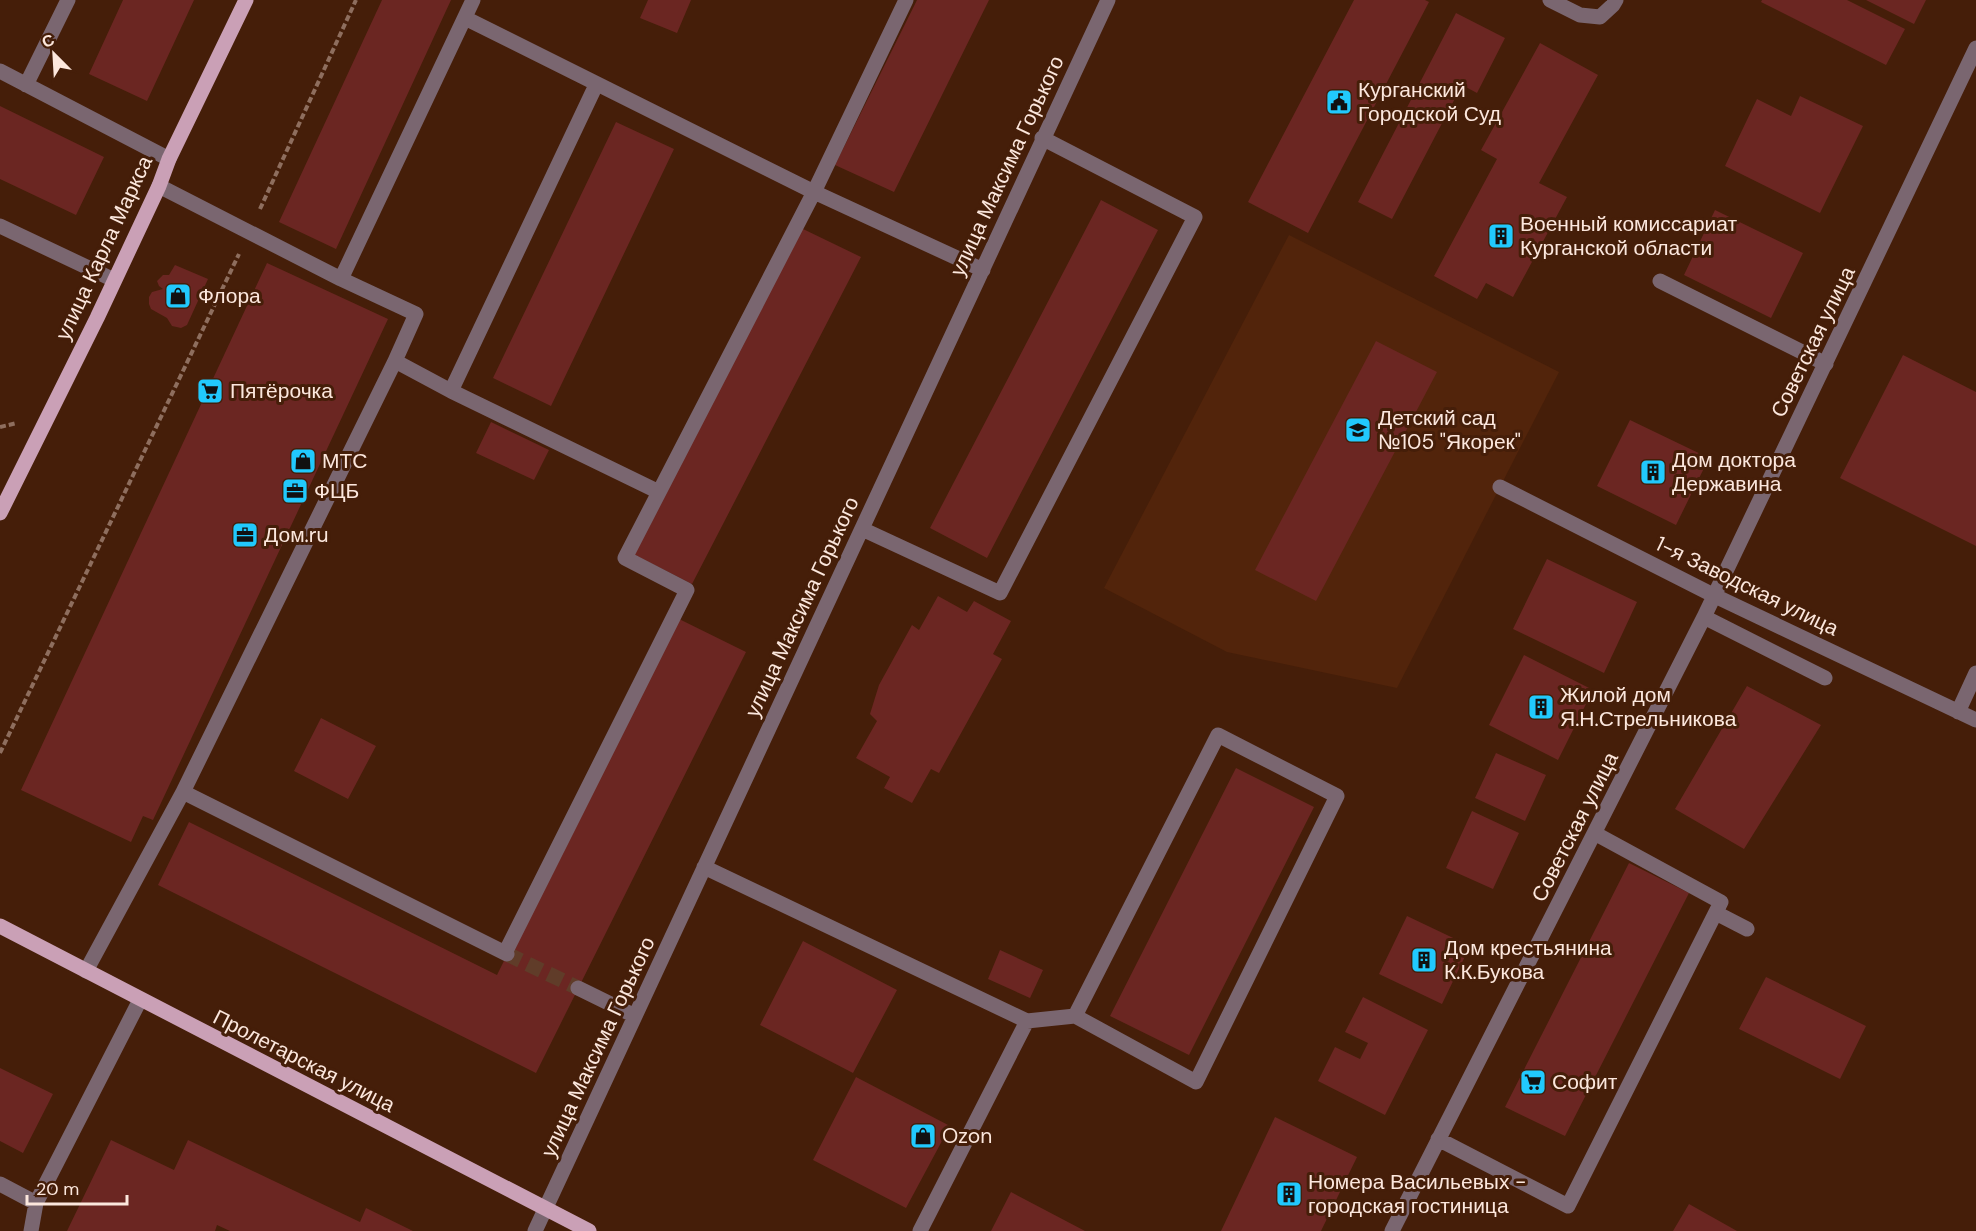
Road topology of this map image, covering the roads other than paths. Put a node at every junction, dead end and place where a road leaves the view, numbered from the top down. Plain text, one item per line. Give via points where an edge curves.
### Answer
1 (68, 0) edge
2 (246, 0) edge
3 (473, 0) edge
4 (906, 0) edge
5 (1108, 0) edge
6 (1550, 0) edge
7 (1616, 0) edge
8 (465, 18) junction
9 (1976, 48) edge
10 (0, 71) edge
11 (26, 85) junction
12 (596, 85) junction
13 (1042, 138) junction
14 (169, 159) junction
15 (159, 186) junction
16 (814, 192) junction
17 (0, 226) edge
18 (983, 270) junction
19 (341, 279) junction
20 (114, 280) junction
21 (1660, 281) dead end
22 (395, 361) junction
23 (1826, 364) junction
24 (451, 391) junction
25 (1500, 487) dead end
26 (659, 492) junction
27 (0, 513) edge
28 (862, 529) junction
29 (1715, 596) junction
30 (1704, 617) junction
31 (1976, 673) edge
32 (1826, 678) dead end
33 (1958, 712) junction
34 (1976, 720) edge
35 (183, 792) junction
36 (1596, 834) junction
37 (704, 867) junction
38 (1716, 913) junction
39 (0, 926) edge
40 (1747, 929) dead end
41 (86, 971) junction
42 (578, 988) tunnel mouth
43 (140, 1000) junction
44 (635, 1016) junction
45 (1075, 1016) junction
46 (1027, 1021) junction
47 (1438, 1139) junction
48 (0, 1184) edge
49 (36, 1203) junction
50 (546, 1210) junction
51 (31, 1231) edge
52 (535, 1231) edge
53 (589, 1231) edge
54 (920, 1231) edge
55 (1392, 1231) edge

1 - 11 street
2 - 14 main road, улица Карла Маркса
3 - 8 street
4 - 16 street
5 - 13 street, улица Максима Горького
6 - 7 street via 1581,15 1600,16
8 - 12 street
8 - 19 street
9 - 23 street, Советская улица
10 - 11 street
11 - 14 street
12 - 16 street
12 - 24 street
13 - 18 street, улица Максима Горького
13 - 28 street via 1195,217 999,593
14 - 15 main road, улица Карла Маркса
15 - 19 street
15 - 20 main road, улица Карла Маркса
16 - 18 street
16 - 26 street
17 - 20 street
18 - 28 street, улица Максима Горького
19 - 22 street via 416,314
20 - 27 main road, улица Карла Маркса
21 - 23 street
22 - 24 street
22 - 35 street
23 - 29 street, Советская улица
24 - 26 street
25 - 29 street, 1-я Заводская улица
26 - 35 street via 625,558 687,590 506,954
28 - 37 street, улица Максима Горького
29 - 30 street, Советская улица
29 - 33 street, 1-я Заводская улица
30 - 32 street
30 - 36 street, Советская улица
31 - 33 street
33 - 34 street, 1-я Заводская улица
35 - 41 street
36 - 38 street via 1721,902
36 - 47 street, Советская улица
37 - 44 street, улица Максима Горького
37 - 46 street
38 - 40 street
38 - 47 street via 1568,1206
39 - 41 main road, Пролетарская улица
41 - 43 main road, Пролетарская улица
42 - 44 street
43 - 49 street
43 - 50 main road, Пролетарская улица
44 - 50 street, улица Максима Горького
45 - 45 street via 1218,735 1337,796 1196,1082
45 - 46 street
46 - 54 street
47 - 55 street, Советская улица
48 - 49 street
49 - 51 street
50 - 52 street, улица Максима Горького
50 - 53 main road, Пролетарская улица

